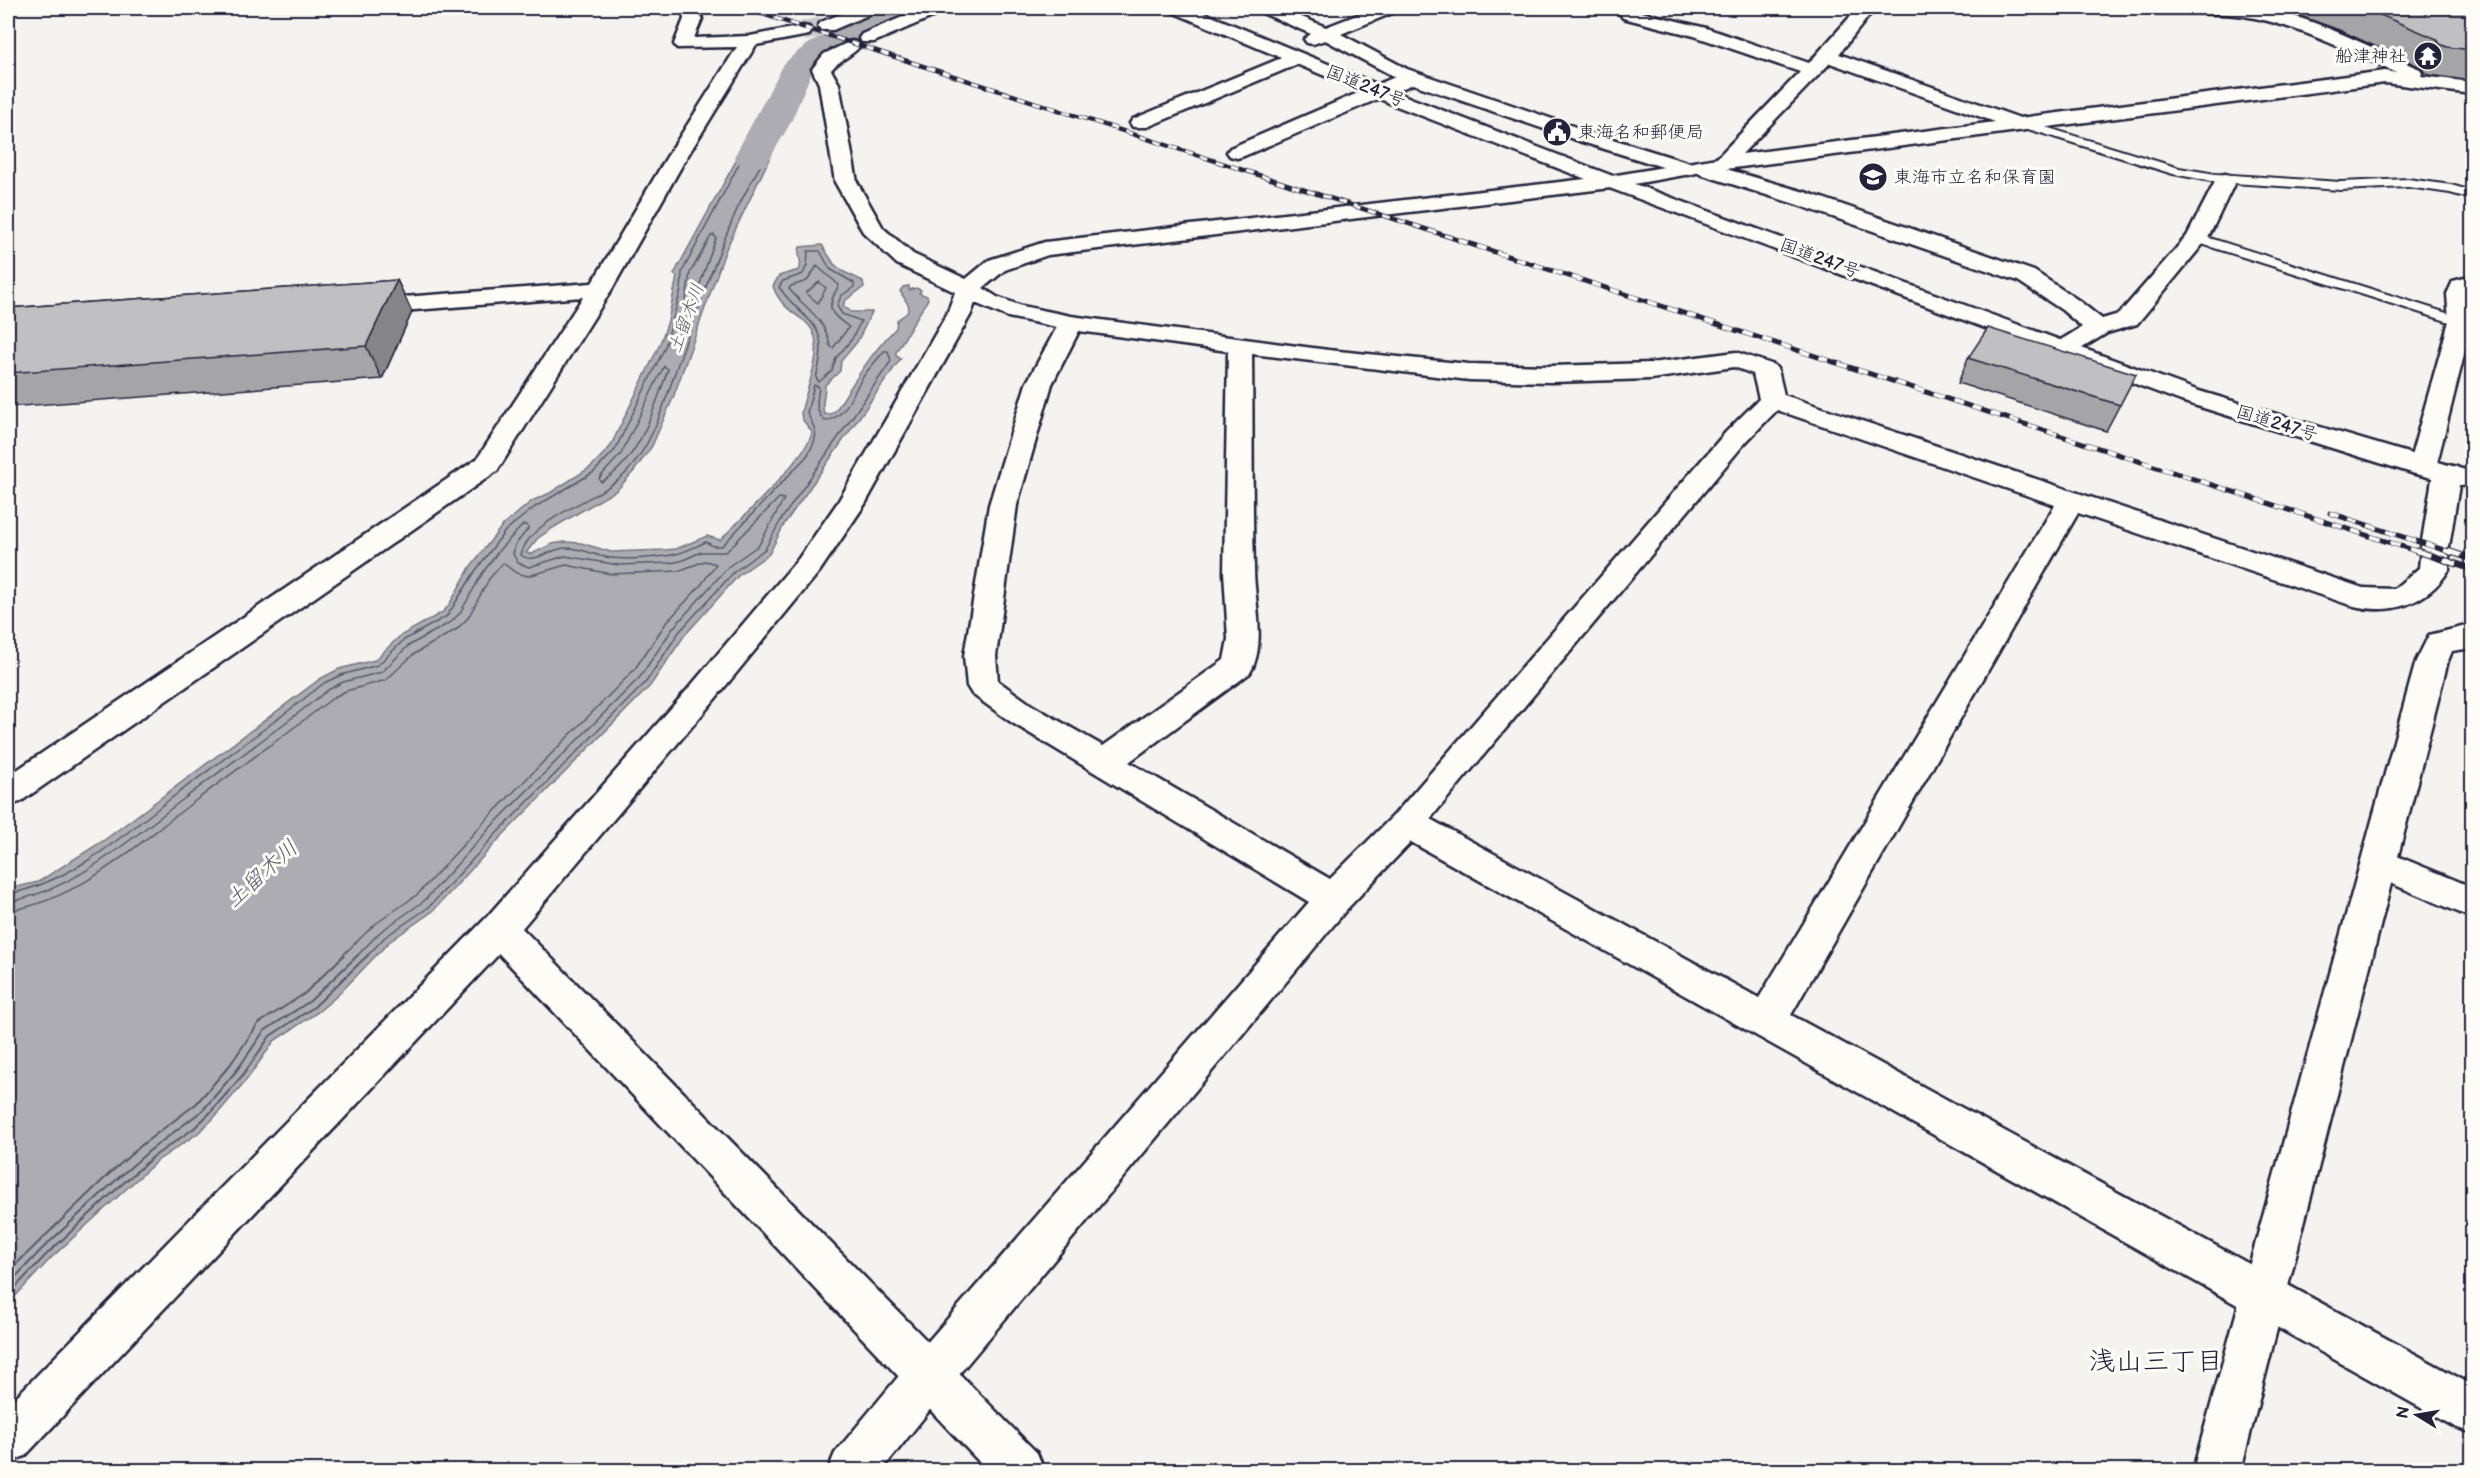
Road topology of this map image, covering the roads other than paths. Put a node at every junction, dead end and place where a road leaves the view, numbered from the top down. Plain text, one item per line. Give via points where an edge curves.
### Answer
1 (690, 8) edge
2 (938, 8) edge
3 (1178, 8) edge
4 (1266, 8) edge
5 (1389, 8) edge
6 (1610, 8) edge
7 (1867, 8) edge
8 (2156, 8) edge
9 (874, 9) edge
10 (1629, 14) joint
11 (827, 26) tunnel mouth
12 (803, 31) tunnel mouth
13 (1327, 33) junction
14 (750, 41) junction
15 (1289, 55) junction
16 (1827, 56) junction
17 (1812, 70) junction
18 (1412, 77) junction
19 (2433, 81) junction
20 (2472, 88) edge
21 (1379, 92) junction
22 (2472, 99) edge
23 (1140, 123) dead end
24 (2019, 123) junction
25 (1237, 152) dead end
26 (1723, 163) junction
27 (1694, 168) junction
28 (2225, 180) junction
29 (1611, 182) junction
30 (2472, 195) edge
31 (2197, 238) junction
32 (2472, 283) edge
33 (600, 289) junction
34 (968, 290) junction
35 (339, 308) edge
36 (1071, 323) junction
37 (2466, 323) edge
38 (2098, 328) junction
39 (1240, 344) junction
40 (2065, 348) junction
41 (1772, 400) junction
42 (2447, 474) edge
43 (2071, 501) junction
44 (2472, 638) edge
45 (1105, 762) junction
46 (8, 793) edge
47 (1407, 823) junction
48 (2379, 863) junction
49 (1334, 899) junction
50 (2472, 903) edge
51 (499, 929) junction
52 (1766, 1022) junction
53 (2264, 1296) junction
54 (928, 1376) junction
55 (2472, 1410) edge
56 (8, 1439) edge
57 (852, 1470) edge
58 (1020, 1470) edge
59 (2217, 1470) edge

1 - 14 main road via 693,19 683,44
2 - 34 main road via 860,42 831,58 821,69 829,84 846,182 874,232 905,259
3 - 15 main road, 国道247号
4 - 13 main road
5 - 13 main road
6 - 10 lane
7 - 16 main road
8 - 19 main road via 2241,10 2266,16
9 - 11 main road
10 - 17 main road via 1700,32
12 - 14 main road
13 - 15 main road
13 - 18 main road
14 - 33 main road
15 - 21 main road, 国道247号
15 - 23 main road
16 - 17 main road
16 - 24 main road
17 - 26 main road
18 - 21 main road
18 - 27 main road via 1586,137
19 - 20 main road
19 - 22 main road
19 - 24 main road via 2385,77
21 - 25 main road
21 - 29 main road, 国道247号
24 - 26 main road
24 - 28 lane via 2177,171
26 - 27 main road
27 - 29 main road
27 - 38 main road via 1800,198 2026,276
28 - 30 lane via 2341,186 2408,183
28 - 31 main road
29 - 34 main road via 1045,249 997,265
29 - 40 main road, 国道247号
31 - 37 lane
31 - 38 main road via 2128,319
32 - 37 main road via 2462,286 2459,294
33 - 35 main road
33 - 46 main road via 487,465
34 - 36 main road via 1016,312
34 - 51 main road via 851,504 809,565
36 - 39 main road
36 - 45 main road via 1040,384 1003,505 980,656 983,686 1022,714
37 - 42 main road
38 - 40 main road
39 - 41 main road via 1469,372 1652,371 1736,359 1765,370
39 - 45 main road via 1239,572 1244,639 1239,665
40 - 42 main road, 国道247号 via 2190,396
41 - 43 main road
41 - 47 main road via 1727,447
42 - 43 main road via 2434,570 2416,589 2398,600 2361,598
43 - 52 main road
44 - 48 main road via 2440,643 2432,661
45 - 49 main road
47 - 49 main road
47 - 52 main road
48 - 50 main road
48 - 53 main road
49 - 54 main road
51 - 54 main road
51 - 56 main road
52 - 53 main road
53 - 55 main road
53 - 59 main road
54 - 57 main road
54 - 58 main road

